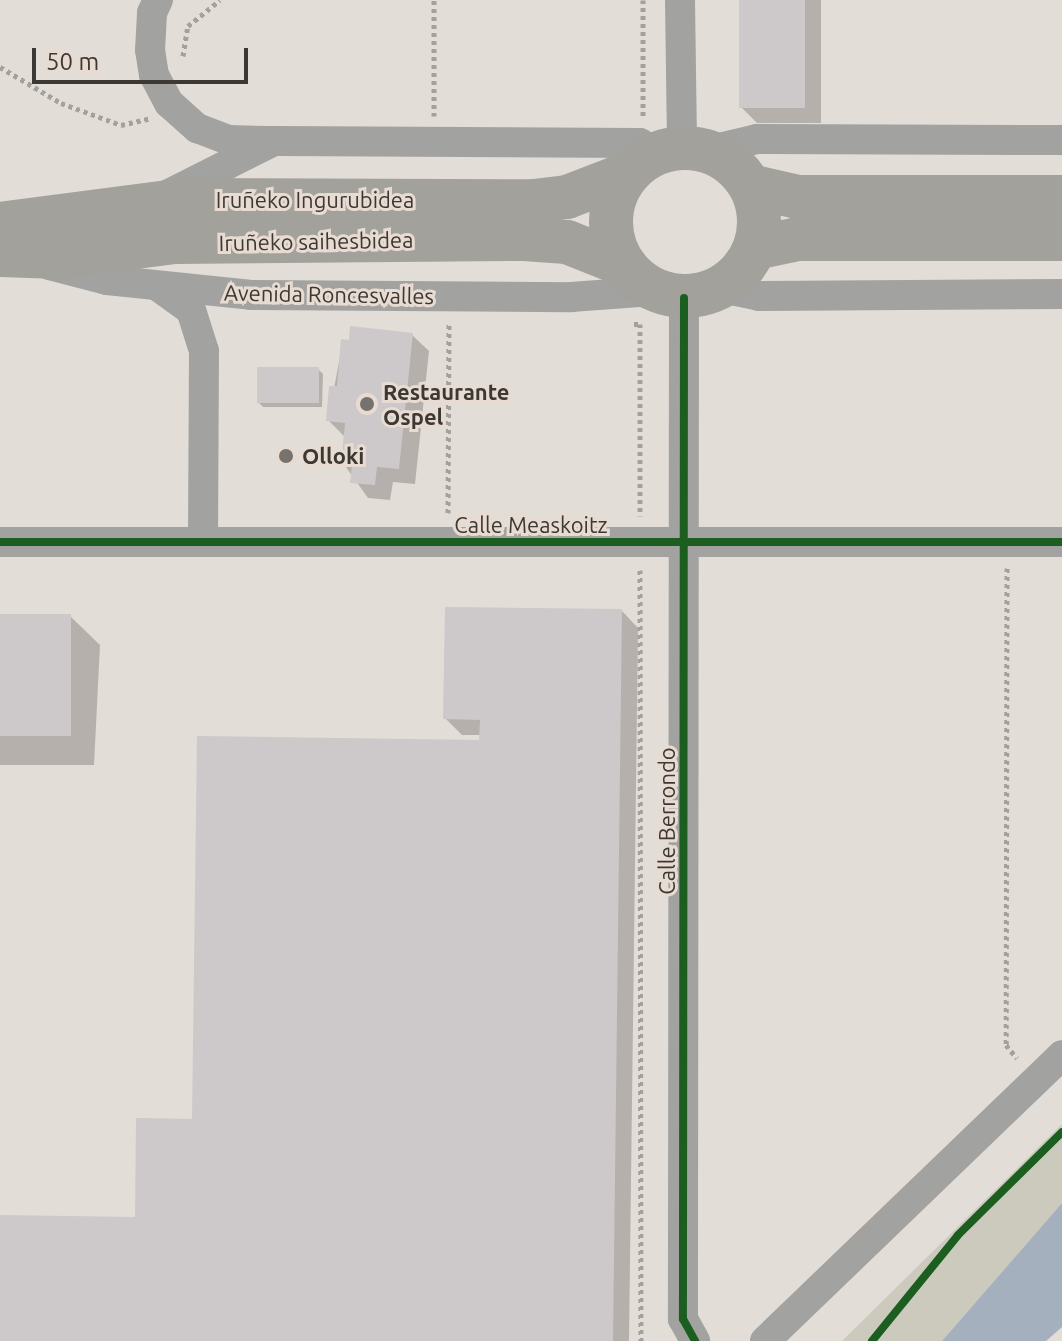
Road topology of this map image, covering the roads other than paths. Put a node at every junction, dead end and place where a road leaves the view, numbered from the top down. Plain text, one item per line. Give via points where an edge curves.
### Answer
1 (158, 0) edge
2 (680, 0) edge
3 (1062, 140) edge
4 (274, 141) junction
5 (662, 150) junction
6 (754, 187) junction
7 (1062, 197) edge
8 (150, 204) junction
9 (1062, 239) edge
10 (3, 245) edge
11 (755, 248) junction
12 (156, 286) junction
13 (661, 293) junction
14 (1062, 294) edge
15 (0, 542) edge
16 (203, 542) junction
17 (1062, 542) edge
18 (686, 543) junction
19 (1062, 1055) edge
20 (695, 1341) edge
21 (765, 1341) edge

1 - 4 street via 150,50 154,75 169,103 197,128 228,140
2 - 5 street
3 - 5 street via 757,139
4 - 5 street via 640,143
4 - 8 street
5 - 6 highway via 745,174
5 - 8 highway, Iruñeko Ingurubidea via 567,197 534,201
5 - 13 highway via 613,202 611,234
6 - 7 highway via 798,197
6 - 11 highway via 759,225
8 - 10 highway, Iruñeko Ingurubidea
9 - 11 highway via 798,239
10 - 12 street, Avenida Roncesvalles
10 - 13 highway, Iruñeko saihesbidea via 59,257 175,242 567,242
11 - 13 highway via 742,271
12 - 13 street, Avenida Roncesvalles via 450,310
12 - 16 street via 191,310 204,351
13 - 14 street, Avenida Roncesvalles
13 - 18 street, Calle Berrondo
15 - 16 street, Calle Measkoitz
16 - 18 street, Calle Measkoitz
17 - 18 street, Calle Measkoitz
18 - 20 street, Calle Berrondo via 683,1319
19 - 21 street

